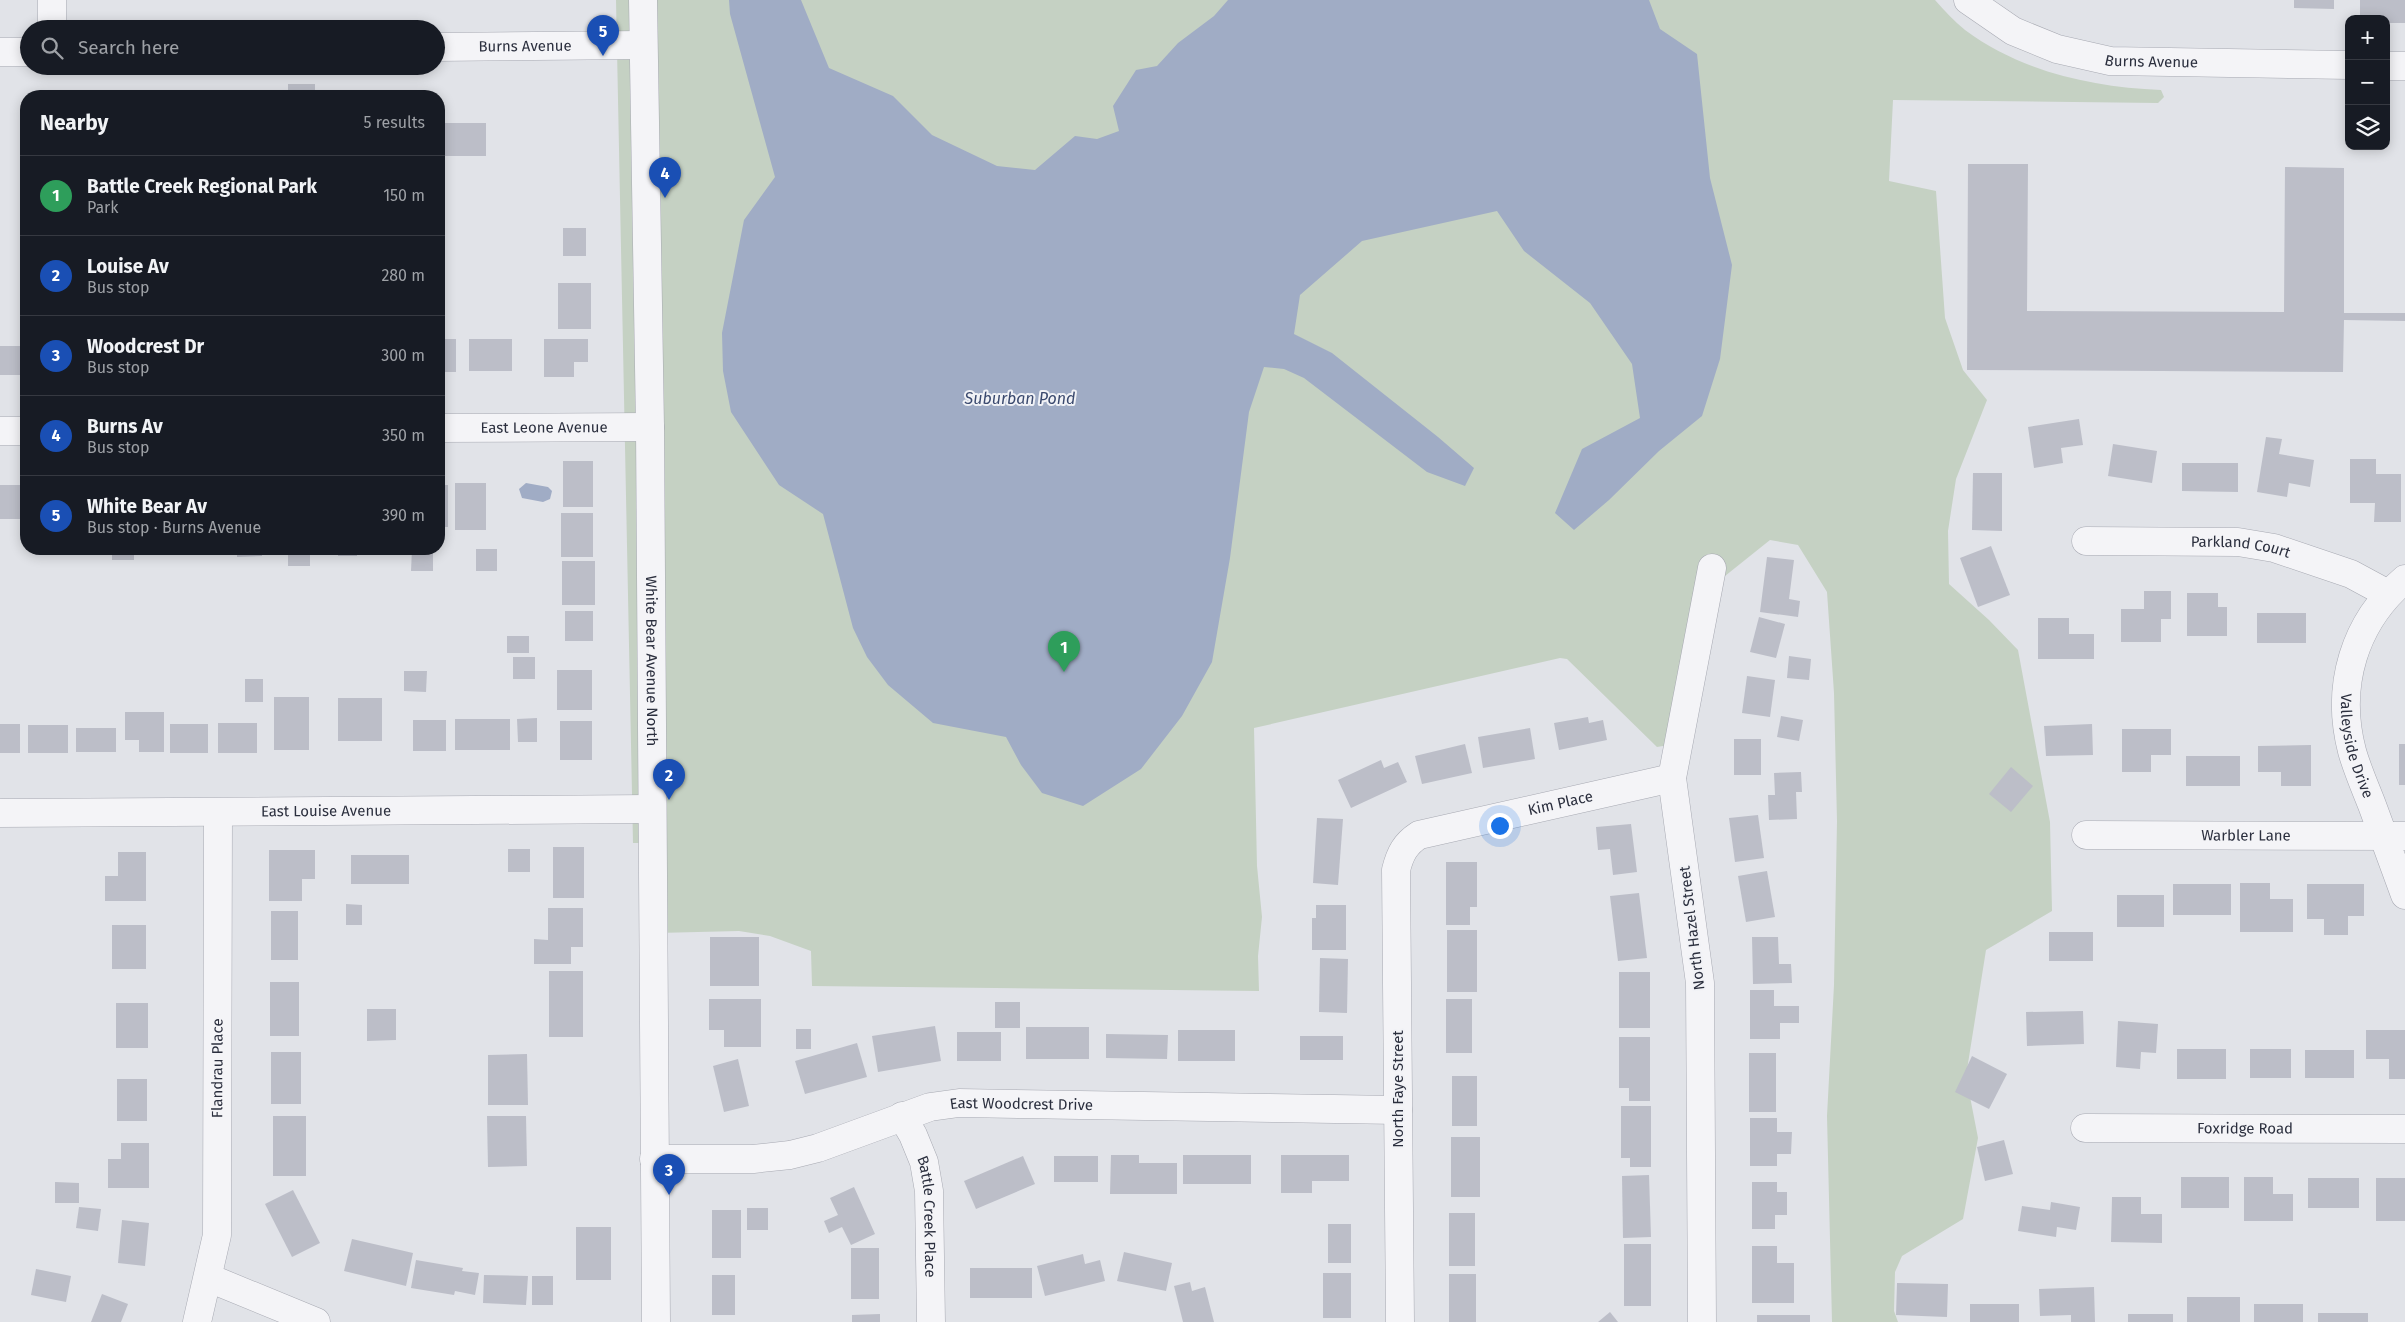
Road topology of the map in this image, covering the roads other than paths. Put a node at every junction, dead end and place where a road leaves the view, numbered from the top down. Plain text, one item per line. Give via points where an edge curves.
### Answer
1 (52, 0) edge
2 (642, 0) edge
3 (1968, 0) edge
4 (52, 20) edge
5 (642, 45) junction
6 (445, 47) edge
7 (0, 52) edge
8 (20, 52) edge
9 (2345, 65) edge
10 (2390, 66) edge
11 (2405, 66) edge
12 (650, 427) junction
13 (445, 428) edge
14 (0, 431) edge
15 (20, 431) edge
16 (2086, 541) dead end
17 (1712, 568) dead end
18 (2396, 586) edge
19 (1672, 778) junction
20 (652, 809) junction
21 (0, 813) edge
22 (218, 813) junction
23 (2086, 835) dead end
24 (2394, 836) edge
25 (1400, 856) joint
26 (2405, 895) edge
27 (1398, 1110) junction
28 (902, 1116) junction
29 (2086, 1128) dead end
30 (2405, 1129) edge
31 (654, 1159) junction
32 (208, 1278) junction
33 (197, 1322) edge
34 (316, 1322) edge
35 (656, 1322) edge
36 (931, 1322) edge
37 (1400, 1322) edge
38 (1702, 1322) edge

1 - 4 street
2 - 5 street, White Bear Avenue North
3 - 9 street, Burns Avenue via 2013,31 2033,40 2110,61
5 - 6 street, Burns Avenue
5 - 12 street, White Bear Avenue North
7 - 8 street
10 - 11 street
12 - 13 street, East Leone Avenue
12 - 20 street, White Bear Avenue North
14 - 15 street
16 - 18 street, Parkland Court via 2238,542 2274,548
17 - 19 street, North Hazel Street
18 - 24 street, Valleyside Drive via 2371,615 2360,637 2350,665 2346,694 2346,723 2352,752
19 - 25 street, Kim Place via 1419,835 1407,843
19 - 38 street, North Hazel Street via 1700,983
20 - 22 street, East Louise Avenue
20 - 31 street, White Bear Avenue North
21 - 22 street, East Louise Avenue
22 - 32 street, Flandrau Place via 217,1235
23 - 24 street, Warbler Lane
24 - 26 street, Valleyside Drive
25 - 27 street, North Faye Street via 1396,870
27 - 28 street, East Woodcrest Drive via 959,1103 930,1107
27 - 37 street, North Faye Street
28 - 31 street, East Woodcrest Drive via 818,1148 790,1155 753,1159
28 - 36 street, Battle Creek Place via 924,1162 929,1191
29 - 30 street, Foxridge Road
31 - 35 street, White Bear Avenue North
32 - 33 street, Flandrau Place
32 - 34 street

